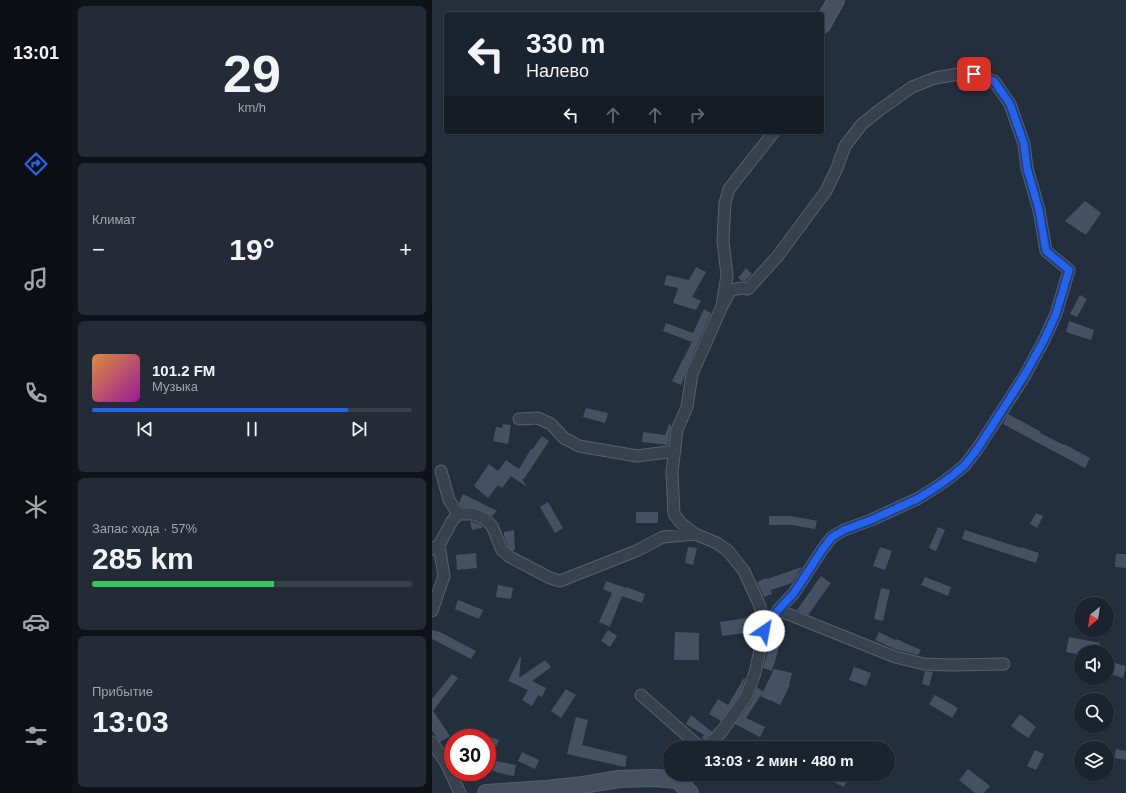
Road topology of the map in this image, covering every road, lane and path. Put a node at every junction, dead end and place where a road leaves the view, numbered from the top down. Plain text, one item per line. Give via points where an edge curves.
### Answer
1 (836, 0) edge
2 (824, 21) edge
3 (772, 134) edge
4 (722, 306) junction
5 (519, 420) dead end
6 (674, 451) junction
7 (442, 472) dead end
8 (458, 514) junction
9 (695, 534) junction
10 (436, 547) edge
11 (778, 610) junction
12 (432, 611) edge
13 (764, 631) junction
14 (1004, 664) dead end
15 (641, 695) dead end
16 (693, 741) edge
17 (712, 741) edge
18 (432, 742) edge
19 (663, 778) edge
20 (682, 781) edge
21 (460, 793) edge
22 (486, 793) edge
23 (690, 793) edge

1 - 2 street
3 - 4 street via 729,189 725,203 723,241 727,275
4 - 6 street via 692,374 687,407 677,430
4 - 11 street via 731,290 748,289 777,257 826,191 845,146 862,124 912,87 935,78 974,74 994,81 1010,104 1024,144 1046,251 1069,270 1056,314 1024,376 965,465 917,499 832,537 794,593
5 - 6 street via 538,418 579,446 637,456
6 - 9 street via 674,514
7 - 8 street via 449,500
8 - 9 street via 474,514 484,519 492,526 502,550 523,564 560,581 663,538
8 - 10 street
9 - 13 street via 728,551 744,571 760,606
10 - 12 street via 444,576
11 - 13 street
11 - 14 street via 895,657 924,664
13 - 17 street via 756,673 746,698
15 - 16 street
18 - 21 street via 446,763
19 - 22 street via 619,778 583,785
20 - 23 street

